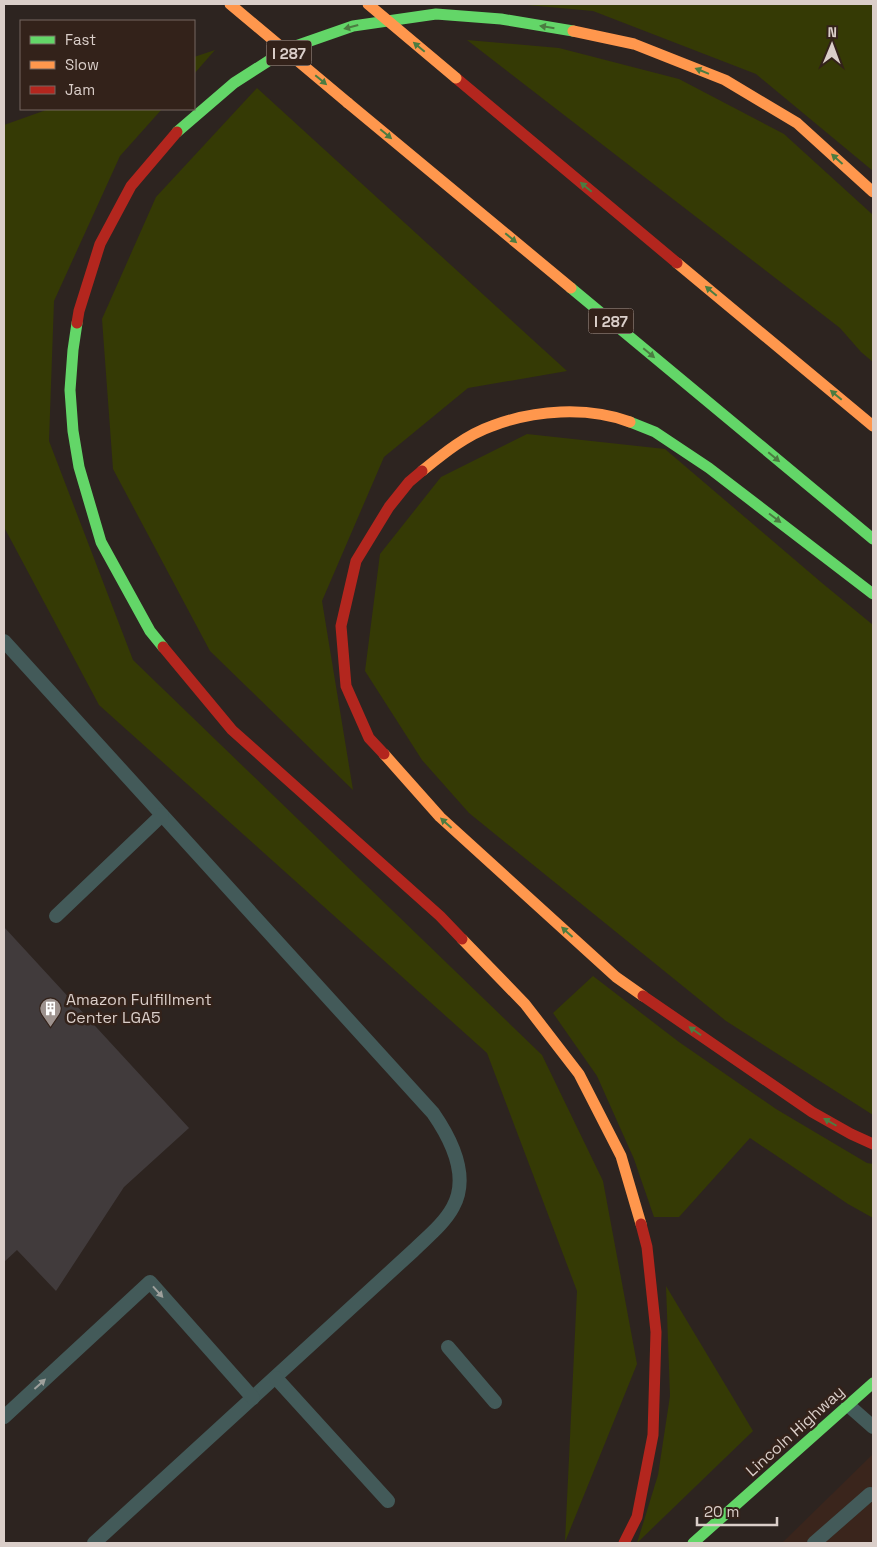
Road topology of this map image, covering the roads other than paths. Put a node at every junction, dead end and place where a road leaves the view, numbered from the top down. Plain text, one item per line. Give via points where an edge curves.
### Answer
1 (230, 4) edge
2 (368, 4) edge
3 (873, 192) edge
4 (873, 426) edge
5 (873, 539) edge
6 (873, 594) edge
7 (4, 641) edge
8 (162, 815) junction
9 (56, 916) dead end
10 (873, 1144) edge
11 (448, 1347) dead end
12 (276, 1378) junction
13 (873, 1383) edge
14 (253, 1398) junction
15 (495, 1402) dead end
16 (848, 1405) junction
17 (4, 1417) edge
18 (873, 1427) edge
19 (873, 1495) edge
20 (388, 1500) dead end
21 (94, 1543) edge
22 (624, 1543) edge
23 (694, 1543) edge
24 (814, 1543) edge

1 -> 5 main road, I 287, bridge
4 -> 2 main road, bridge
3 -> 22 main road via 797,123 724,80 634,44 500,19 436,14 353,26 287,49 234,83 180,128 131,186 100,244 79,311 70,390 79,467 102,542 150,631 232,730 440,916 525,1004 579,1074 621,1156 647,1247 656,1332 652,1435 637,1517
10 -> 6 main road via 812,1112 616,977 440,817 369,738 346,686 341,626 356,561 389,507 409,482 460,442 491,426 540,413 616,417 655,432 709,468
7 - 8 lane
8 - 9 lane
8 - 12 lane via 434,1113 458,1164 459,1189 445,1218 414,1251
11 - 15 lane
12 - 14 lane
12 - 20 lane
13 - 16 main road, Lincoln Highway
17 -> 14 lane via 150,1282
14 - 21 lane
16 - 18 lane
16 - 23 main road, Lincoln Highway
19 - 24 lane via 870,1494

